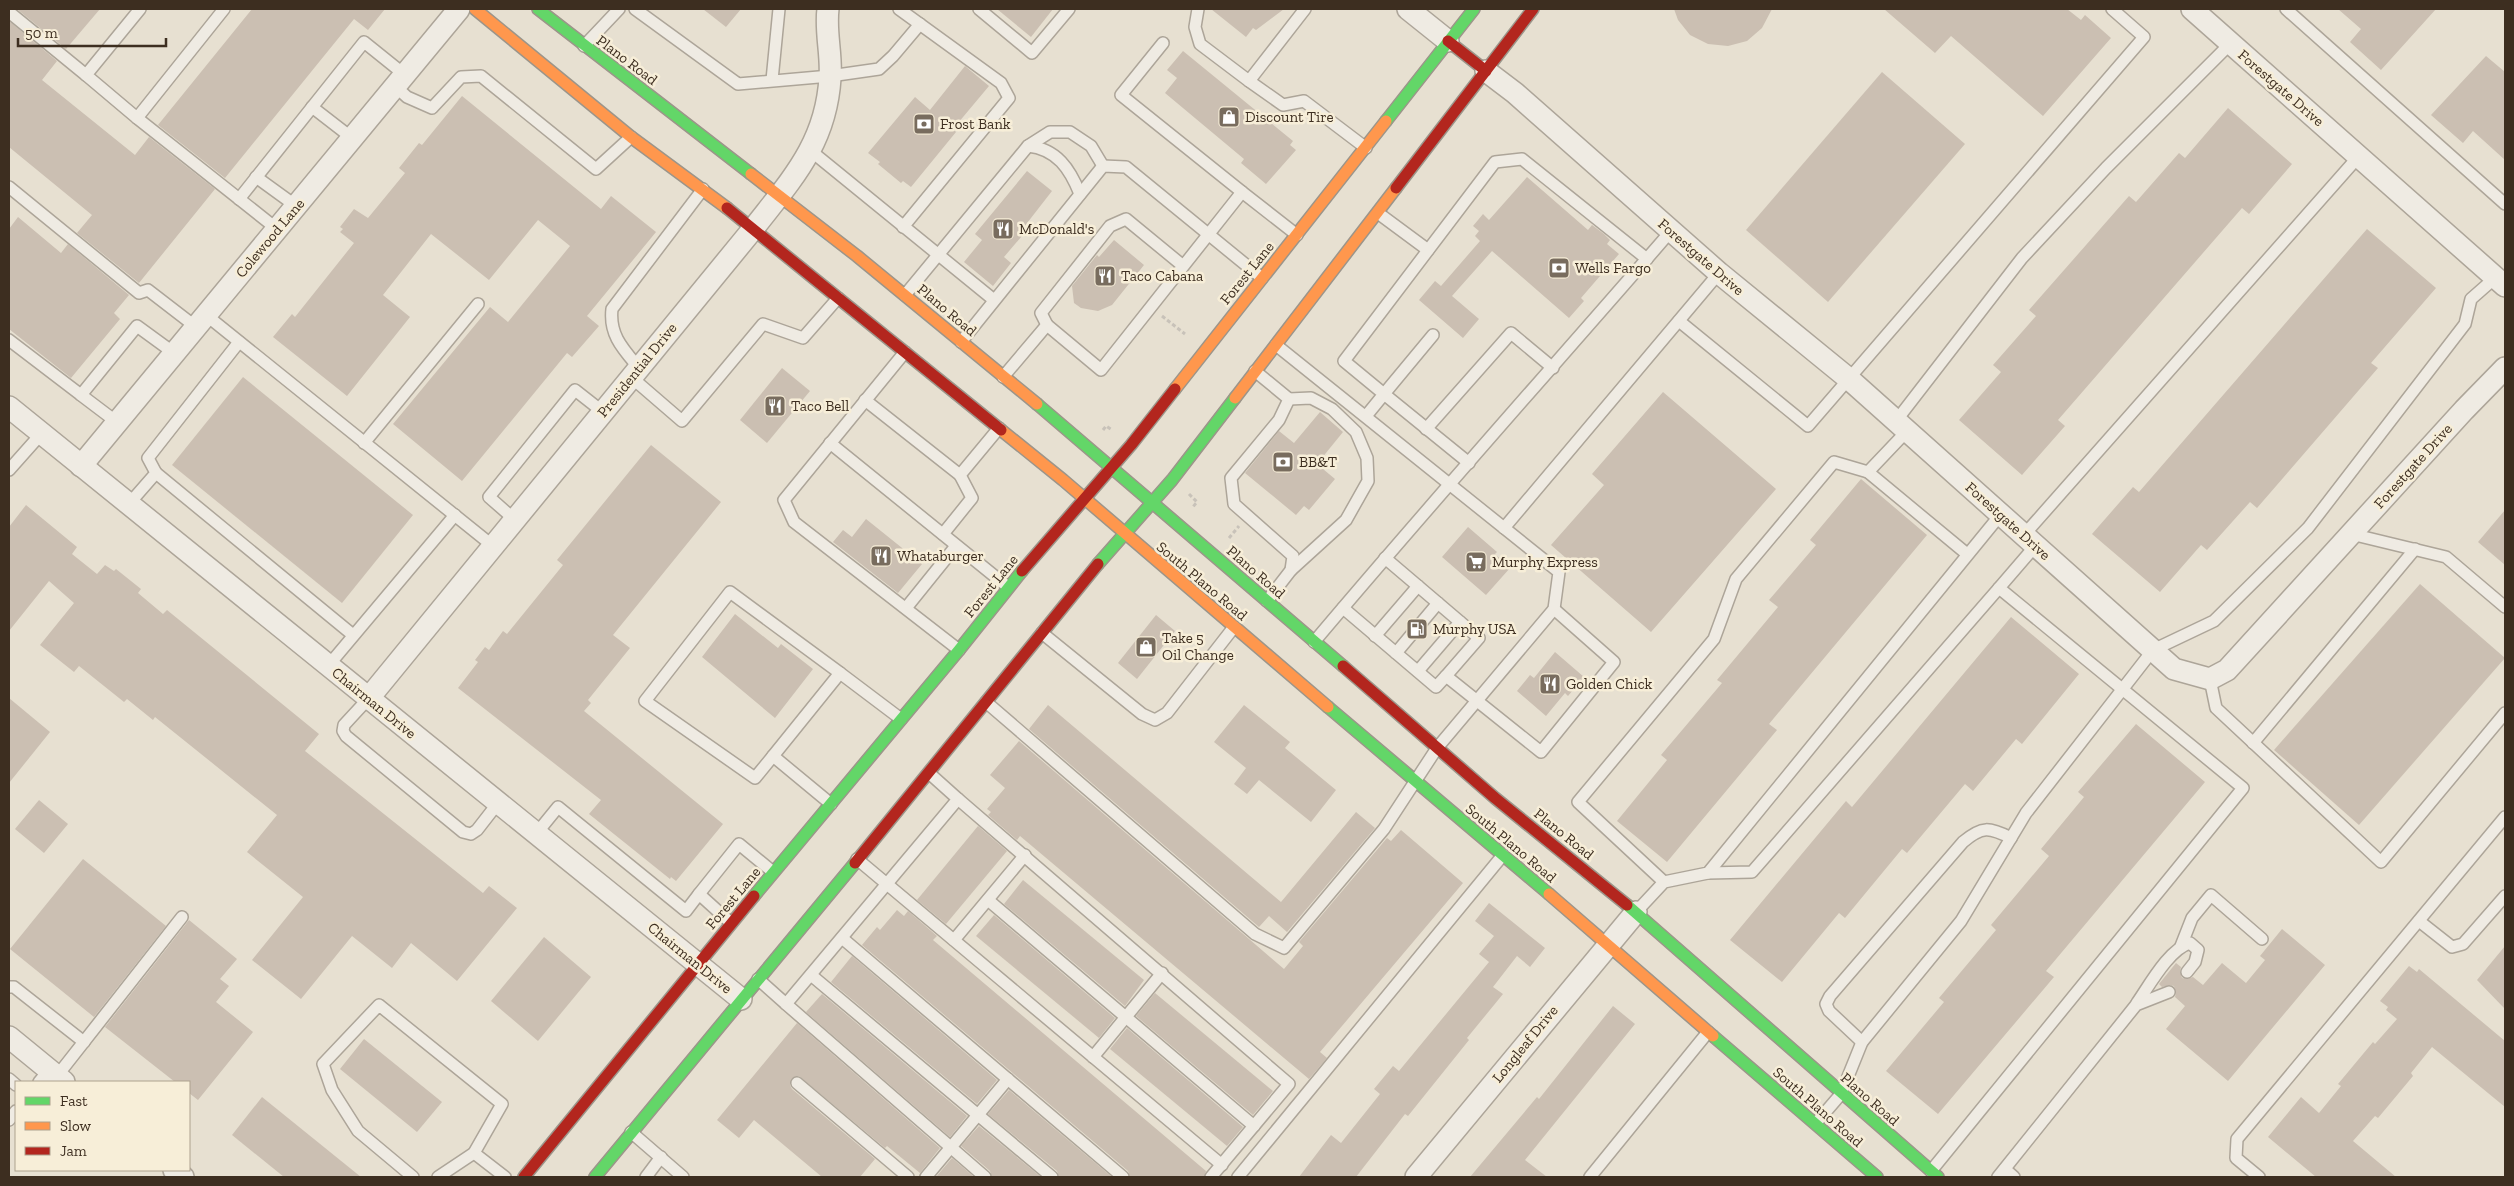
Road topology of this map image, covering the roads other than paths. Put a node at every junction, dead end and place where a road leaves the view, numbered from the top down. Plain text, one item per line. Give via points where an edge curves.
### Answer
1 (140, 9) edge
2 (224, 9) edge
3 (459, 9) edge
4 (474, 9) edge
5 (538, 9) edge
6 (619, 9) edge
7 (635, 9) edge
8 (780, 9) edge
9 (828, 9) edge
10 (899, 9) edge
11 (979, 9) edge
12 (1069, 9) edge
13 (1198, 9) edge
14 (1305, 9) edge
15 (1408, 9) edge
16 (1474, 9) edge
17 (1533, 9) edge
18 (2112, 9) edge
19 (2192, 9) edge
20 (2286, 9) edge
21 (9, 12) edge
22 (920, 24) junction
23 (1448, 41) junction
24 (1163, 43) dead end
25 (2231, 44) junction
26 (584, 46) junction
27 (1486, 71) junction
28 (86, 75) junction
29 (830, 76) junction
30 (400, 80) junction
31 (772, 80) junction
32 (1249, 81) junction
33 (312, 107) junction
34 (137, 118) junction
35 (631, 137) junction
36 (352, 138) junction
37 (1028, 146) junction
38 (1366, 148) junction
39 (811, 151) junction
40 (2359, 156) junction
41 (1103, 166) junction
42 (256, 177) junction
43 (9, 187) edge
44 (703, 189) junction
45 (1242, 192) junction
46 (780, 194) junction
47 (1080, 194) junction
48 (239, 198) junction
49 (2505, 204) edge
50 (296, 206) junction
51 (1378, 213) junction
52 (904, 227) junction
53 (277, 229) junction
54 (752, 229) junction
55 (1671, 231) junction
56 (1209, 233) junction
57 (1297, 235) junction
58 (1428, 250) junction
59 (937, 255) junction
60 (1647, 259) junction
61 (1182, 265) junction
62 (1719, 273) junction
63 (1262, 278) junction
64 (2500, 282) edge
65 (905, 295) junction
66 (838, 298) junction
67 (994, 300) junction
68 (478, 304) dead end
69 (201, 321) junction
70 (1679, 321) junction
71 (1047, 325) junction
72 (1433, 335) dead end
73 (239, 342) junction
74 (961, 342) junction
75 (10, 343) edge
76 (1275, 344) junction
77 (905, 352) junction
78 (174, 353) junction
79 (1553, 368) junction
80 (2505, 368) edge
81 (1254, 370) junction
82 (635, 372) junction
83 (1003, 377) junction
84 (1849, 379) junction
85 (1384, 394) junction
86 (81, 395) junction
87 (1289, 399) junction
88 (865, 400) junction
89 (9, 408) edge
90 (603, 412) junction
91 (1366, 416) junction
92 (118, 423) junction
93 (1902, 426) junction
94 (999, 428) junction
95 (1426, 429) junction
96 (41, 434) junction
97 (364, 442) junction
98 (830, 443) junction
99 (1469, 463) junction
100 (81, 466) junction
101 (1112, 467) junction
102 (9, 470) edge
103 (1868, 472) junction
104 (156, 473) junction
105 (960, 475) junction
106 (1449, 483) junction
107 (1084, 498) junction
108 (1152, 502) junction
109 (128, 505) junction
110 (2000, 514) junction
111 (454, 515) junction
112 (514, 520) junction
113 (1504, 528) junction
114 (943, 534) junction
115 (1123, 534) junction
116 (2351, 534) junction
117 (2030, 540) junction
118 (492, 546) junction
119 (956, 546) junction
120 (2415, 549) junction
121 (1967, 554) junction
122 (1385, 558) junction
123 (1291, 570) junction
124 (1418, 586) junction
125 (1008, 587) junction
126 (1999, 588) junction
127 (1267, 601) junction
128 (1438, 603) junction
129 (2505, 607) edge
130 (906, 608) junction
131 (1343, 608) junction
132 (1554, 609) junction
133 (1460, 622) junction
134 (1234, 627) junction
135 (1042, 633) junction
136 (353, 635) junction
137 (1375, 636) junction
138 (1314, 642) junction
139 (959, 650) junction
140 (2153, 650) junction
141 (1396, 652) junction
142 (328, 666) junction
143 (1418, 672) junction
144 (840, 673) junction
145 (1446, 676) junction
146 (2210, 679) junction
147 (2123, 688) junction
148 (368, 699) junction
149 (986, 702) junction
150 (1478, 702) junction
151 (2505, 713) edge
152 (901, 719) junction
153 (2253, 743) junction
154 (1437, 748) junction
155 (773, 756) junction
156 (929, 773) junction
157 (1414, 781) junction
158 (958, 799) junction
159 (498, 803) junction
160 (831, 804) junction
161 (2503, 823) edge
162 (536, 834) junction
163 (2010, 838) junction
164 (1024, 855) junction
165 (1503, 855) junction
166 (857, 859) junction
167 (774, 872) junction
168 (1708, 872) junction
169 (1664, 882) junction
170 (887, 883) junction
171 (699, 894) junction
172 (2505, 896) edge
173 (988, 900) junction
174 (1636, 912) junction
175 (182, 917) dead end
176 (2419, 921) junction
177 (732, 923) junction
178 (842, 938) junction
179 (2262, 939) dead end
180 (954, 940) junction
181 (1607, 944) junction
182 (2181, 946) junction
183 (697, 964) junction
184 (2187, 972) dead end
185 (1162, 973) junction
186 (811, 975) junction
187 (758, 979) junction
188 (9, 987) edge
189 (2169, 992) dead end
190 (741, 999) junction
191 (786, 1004) junction
192 (2136, 1005) junction
193 (1126, 1016) junction
194 (1708, 1032) junction
195 (9, 1037) edge
196 (84, 1042) junction
197 (1862, 1042) junction
198 (1093, 1057) junction
199 (52, 1078) edge
200 (1008, 1079) junction
201 (797, 1083) dead end
202 (1841, 1094) junction
203 (979, 1115) junction
204 (1816, 1123) junction
205 (1254, 1126) junction
206 (631, 1132) junction
207 (950, 1147) junction
208 (474, 1154) junction
209 (661, 1158) junction
210 (1222, 1165) junction
211 (2001, 1173) edge
212 (1935, 1174) edge
213 (413, 1177) edge
214 (438, 1177) edge
215 (505, 1177) edge
216 (524, 1177) edge
217 (595, 1177) edge
218 (646, 1177) edge
219 (684, 1177) edge
220 (908, 1177) edge
221 (926, 1177) edge
222 (985, 1177) edge
223 (1052, 1177) edge
224 (1123, 1177) edge
225 (1211, 1177) edge
226 (1238, 1177) edge
227 (1416, 1177) edge
228 (1590, 1177) edge
229 (1876, 1177) edge
230 (2014, 1177) edge
231 (2259, 1177) edge

1 - 28 lane
2 - 34 lane
3 - 30 street, Colewood Lane
4 - 35 main road
5 - 26 main road, Plano Road
6 - 26 lane
7 - 31 lane via 738,84
8 - 31 lane
9 - 29 street, Presidential Drive
10 - 22 lane
11 - 12 lane via 1032,53
13 - 32 lane via 1195,27 1200,44
14 - 32 lane
15 - 23 street
16 - 23 main road, Forest Lane
17 - 27 main road
18 - 84 lane via 2144,37
19 - 25 street, Forestgate Drive
20 - 49 lane
21 - 28 lane
22 - 29 lane via 879,69
22 - 52 lane via 1002,83 1009,98
23 - 27 main road
23 - 38 main road, Forest Lane
24 - 45 lane via 1122,95
25 - 40 street, Forestgate Drive
25 - 93 lane via 2106,168 2022,258
26 - 46 main road, Plano Road
27 - 51 main road
27 - 55 street, Forestgate Drive
28 - 34 lane
29 - 31 lane
29 - 39 street, Presidential Drive via 828,102
30 - 33 lane via 364,42
30 - 35 lane via 407,97 432,108 461,77 481,76 596,169
30 - 36 street, Colewood Lane
32 - 38 lane via 1283,105 1304,101
33 - 36 lane
33 - 42 lane
34 - 48 lane
35 - 44 main road
36 - 50 street, Colewood Lane
37 - 41 lane via 1050,132 1070,132 1092,146
37 - 47 lane via 1042,148 1060,159 1072,174
37 - 59 lane
38 - 57 main road, Forest Lane
39 - 46 street, Presidential Drive
39 - 52 lane
40 - 64 street, Forestgate Drive
40 - 117 lane
41 - 47 lane
41 - 56 lane via 1126,168
42 - 48 lane
42 - 50 lane
43 - 69 lane via 140,292 148,290
44 - 54 main road
44 - 82 lane via 612,309 611,322 617,342
45 - 56 lane
45 - 57 lane
46 - 54 street, Presidential Drive
46 - 65 main road, Plano Road
47 - 67 lane
48 - 53 lane
50 - 53 street, Colewood Lane
51 - 58 lane
51 - 76 main road
52 - 59 lane
53 - 69 street, Colewood Lane
54 - 66 main road
54 - 82 street, Presidential Drive
55 - 60 lane
55 - 62 street, Forestgate Drive
56 - 61 lane
56 - 63 lane
57 - 63 main road, Forest Lane
58 - 60 lane via 1496,162 1522,159
58 - 85 lane via 1344,361
59 - 65 lane
59 - 67 lane
60 - 79 lane
61 - 71 lane via 1101,370
61 - 71 lane via 1126,220 1110,226 1041,313
62 - 70 lane
62 - 84 street, Forestgate Drive
63 - 101 main road, Forest Lane
64 - 140 lane via 2471,299 2465,324 2308,528 2214,621
65 - 74 main road, Plano Road
66 - 77 main road
66 - 82 lane via 802,338 763,324 682,421
67 - 74 lane
68 - 97 lane
69 - 73 lane
69 - 78 street, Colewood Lane
70 - 84 lane via 1808,426
70 - 113 lane
71 - 83 lane
72 - 85 lane
73 - 97 lane
73 - 104 lane via 148,458
74 - 83 main road, Plano Road
75 - 86 lane
76 - 81 main road
76 - 91 lane
77 - 88 lane
77 - 94 main road
78 - 86 lane via 137,326
78 - 92 street, Colewood Lane
79 - 95 lane via 1511,333
79 - 99 lane
80 - 116 street, Forestgate Drive
81 - 87 lane
81 - 108 main road
82 - 90 street, Presidential Drive
83 - 101 main road, Plano Road
84 - 93 street, Forestgate Drive
85 - 91 lane
85 - 95 lane
86 - 92 lane
87 - 123 lane via 1280,420 1231,478 1234,504 1293,556
87 - 123 lane via 1311,398 1332,409 1356,432 1367,458 1368,481 1346,520
88 - 98 lane
88 - 105 lane
89 - 96 street, Chairman Drive
90 - 112 street, Presidential Drive
90 - 112 lane via 575,390 489,497
91 - 106 lane
92 - 100 street, Colewood Lane
93 - 103 lane
93 - 110 street, Forestgate Drive
94 - 105 lane
94 - 107 main road
95 - 99 lane
96 - 100 street, Chairman Drive
96 - 102 lane
97 - 111 lane
98 - 114 lane
98 - 130 lane via 784,500 794,522
99 - 106 lane
100 - 109 street, Chairman Drive
101 - 107 main road, Forest Lane
101 - 108 main road, Plano Road
103 - 121 lane
103 - 169 lane via 1834,462 1736,579 1714,639 1578,802
104 - 109 lane
104 - 136 lane
105 - 114 lane via 972,498
106 - 113 lane
106 - 122 lane
107 - 115 main road
107 - 125 main road, Forest Lane
108 - 115 main road
108 - 127 main road, Plano Road
109 - 142 street, Chairman Drive
110 - 117 street, Forestgate Drive
110 - 121 lane
111 - 118 lane
111 - 136 lane
112 - 118 street, Presidential Drive
113 - 132 lane via 1559,572
114 - 119 lane
115 - 134 main road, South Plano Road
115 - 135 main road
116 - 120 lane
116 - 146 street, Forestgate Drive via 2227,670
117 - 126 lane
117 - 140 street, Forestgate Drive
118 - 148 street, Presidential Drive
119 - 125 lane
119 - 130 lane
120 - 129 lane via 2446,557
120 - 153 lane
121 - 168 lane
122 - 124 lane
122 - 131 lane
123 - 127 lane
124 - 128 lane
124 - 137 lane
125 - 139 main road, Forest Lane
126 - 147 lane
126 - 168 lane via 1752,872
127 - 138 main road, Plano Road
128 - 133 lane
128 - 141 lane
130 - 139 lane
131 - 137 lane
131 - 138 lane
132 - 150 lane
132 - 150 lane via 1614,662 1541,752
133 - 143 lane
133 - 145 lane via 1479,638
134 - 135 lane via 1166,713 1156,720 1142,714
134 - 157 main road, South Plano Road
135 - 149 main road
136 - 142 lane
137 - 141 lane
138 - 154 main road, Plano Road
139 - 152 main road, Forest Lane
140 - 146 street, Forestgate Drive via 2174,669
140 - 147 lane
141 - 143 lane
142 - 148 street, Chairman Drive
143 - 145 lane via 1436,687
144 - 152 lane
144 - 155 lane
144 - 155 lane via 730,592 645,702 755,778
145 - 150 lane
146 - 153 lane via 2216,708
147 - 163 lane
147 - 212 lane via 2243,788
148 - 159 street, Chairman Drive
148 - 159 lane via 344,724 346,736 463,832 471,834 477,830
149 - 156 main road
149 - 157 lane via 1255,934 1284,948 1384,829
150 - 154 lane
151 - 153 lane via 2381,862
152 - 160 main road, Forest Lane
154 - 157 lane
154 - 174 main road, Plano Road
155 - 160 lane
156 - 158 lane
156 - 166 main road
157 - 165 main road, South Plano Road
158 - 164 lane
158 - 170 lane
159 - 162 street, Chairman Drive
160 - 167 main road, Forest Lane
161 - 176 lane
162 - 171 lane via 558,807 686,911
162 - 183 street, Chairman Drive
163 - 197 lane via 1961,920
163 - 197 lane via 1995,830 1981,829 1963,842 1830,996 1826,1004 1829,1011
164 - 173 lane
164 - 185 lane
165 - 181 main road, South Plano Road
165 - 226 lane
166 - 170 lane
166 - 187 main road
167 - 171 lane via 739,844
167 - 177 main road, Forest Lane
168 - 169 lane
169 - 174 lane
170 - 178 lane
170 - 180 lane
171 - 177 lane
172 - 176 lane via 2463,944 2452,947
173 - 180 lane
173 - 193 lane
174 - 181 street, Longleaf Drive
174 - 202 main road, Plano Road
175 - 196 lane
176 - 231 lane via 2237,1139 2236,1158
177 - 183 main road, Forest Lane
178 - 186 lane
178 - 200 lane
179 - 182 lane via 2210,895 2192,918
180 - 198 lane
181 - 194 main road, South Plano Road
181 - 227 street, Longleaf Drive
182 - 184 lane via 2190,943 2198,950
182 - 192 lane
183 - 190 street, Chairman Drive
183 - 216 main road, Forest Lane
185 - 193 lane
185 - 205 lane via 1289,1084
186 - 191 lane
186 - 203 lane
187 - 190 main road
187 - 191 lane
188 - 196 lane via 14,987
189 - 192 lane
190 - 206 main road
191 - 207 lane
192 - 211 lane
193 - 198 lane
193 - 205 lane
194 - 204 main road, South Plano Road
194 - 228 lane
195 - 199 street
196 - 199 lane
197 - 202 lane
198 - 210 lane
200 - 203 lane
200 - 224 lane
201 - 220 lane
202 - 204 lane
202 - 212 main road, Plano Road
203 - 207 lane
203 - 223 lane
204 - 229 main road, South Plano Road
205 - 210 lane
206 - 209 lane
206 - 217 main road
207 - 221 lane
207 - 222 lane
208 - 213 lane via 502,1104 379,1006 323,1064 332,1090 358,1131
208 - 214 lane
208 - 215 lane
209 - 218 lane
209 - 219 lane
210 - 225 lane
211 - 230 lane

